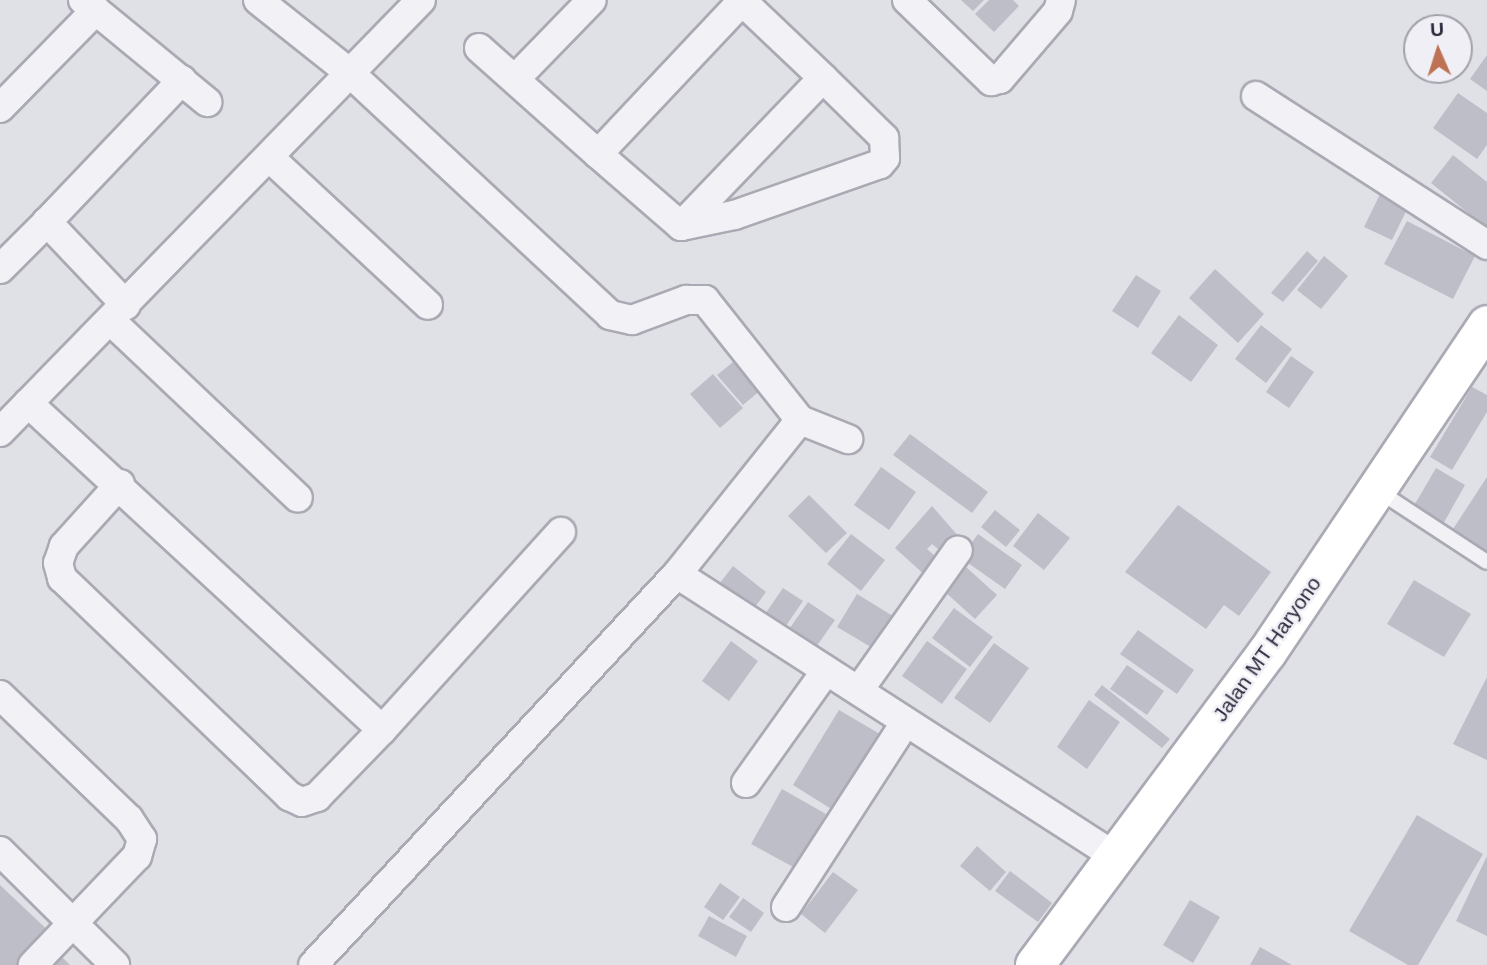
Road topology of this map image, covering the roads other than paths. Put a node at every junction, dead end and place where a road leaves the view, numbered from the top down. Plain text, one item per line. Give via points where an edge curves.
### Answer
1 (258, 0) edge
2 (421, 0) edge
3 (592, 0) edge
4 (742, 0) edge
5 (906, 0) edge
6 (1061, 0) edge
7 (89, 5) edge
8 (479, 48) dead end
9 (351, 74) junction
10 (517, 77) junction
11 (823, 78) junction
12 (182, 80) junction
13 (1256, 96) dead end
14 (207, 102) dead end
15 (0, 108) edge
16 (598, 154) junction
17 (269, 157) junction
18 (47, 222) junction
19 (681, 226) junction
20 (1487, 245) edge
21 (0, 269) edge
22 (428, 305) dead end
23 (119, 313) junction
24 (1487, 326) edge
25 (29, 403) junction
26 (800, 420) junction
27 (0, 432) edge
28 (848, 439) dead end
29 (120, 484) junction
30 (1376, 490) junction
31 (298, 498) dead end
32 (562, 532) dead end
33 (958, 550) dead end
34 (1487, 562) edge
35 (677, 574) junction
36 (826, 671) junction
37 (859, 690) junction
38 (0, 695) edge
39 (905, 723) junction
40 (382, 730) junction
41 (746, 783) dead end
42 (0, 851) edge
43 (1113, 855) junction
44 (786, 907) dead end
45 (75, 922) junction
46 (33, 965) edge
47 (115, 965) edge
48 (313, 965) edge
49 (1035, 965) edge

1 - 9 street
2 - 9 street
3 - 10 street
4 - 11 street
4 - 16 street
5 - 6 street via 990,81 1000,79 1058,11
7 - 12 street
7 - 15 street
8 - 10 street
9 - 17 street
9 - 26 street via 610,315 632,320 686,300 705,300
10 - 16 street
11 - 19 street
11 - 19 street via 884,138 887,148 880,164 734,215
12 - 14 street
12 - 18 street
13 - 20 street
16 - 19 street
17 - 22 street
17 - 23 street
18 - 21 street
18 - 23 street
23 - 25 street
23 - 31 street
24 - 30 main road, Jalan MT Haryono via 1471,360
25 - 27 street
25 - 29 street
26 - 28 street
26 - 35 street
29 - 40 street
29 - 40 street via 64,546 58,563 62,578 289,796 302,802 317,797
30 - 34 lane
30 - 43 main road, Jalan MT Haryono via 1267,653
32 - 40 street
33 - 37 street
35 - 36 street
35 - 48 street
36 - 37 street
36 - 41 street
37 - 39 street
38 - 45 street via 129,819 142,839 137,856
39 - 43 street
39 - 44 street
42 - 45 street
43 - 49 main road, Jalan MT Haryono
45 - 46 street
45 - 47 street

